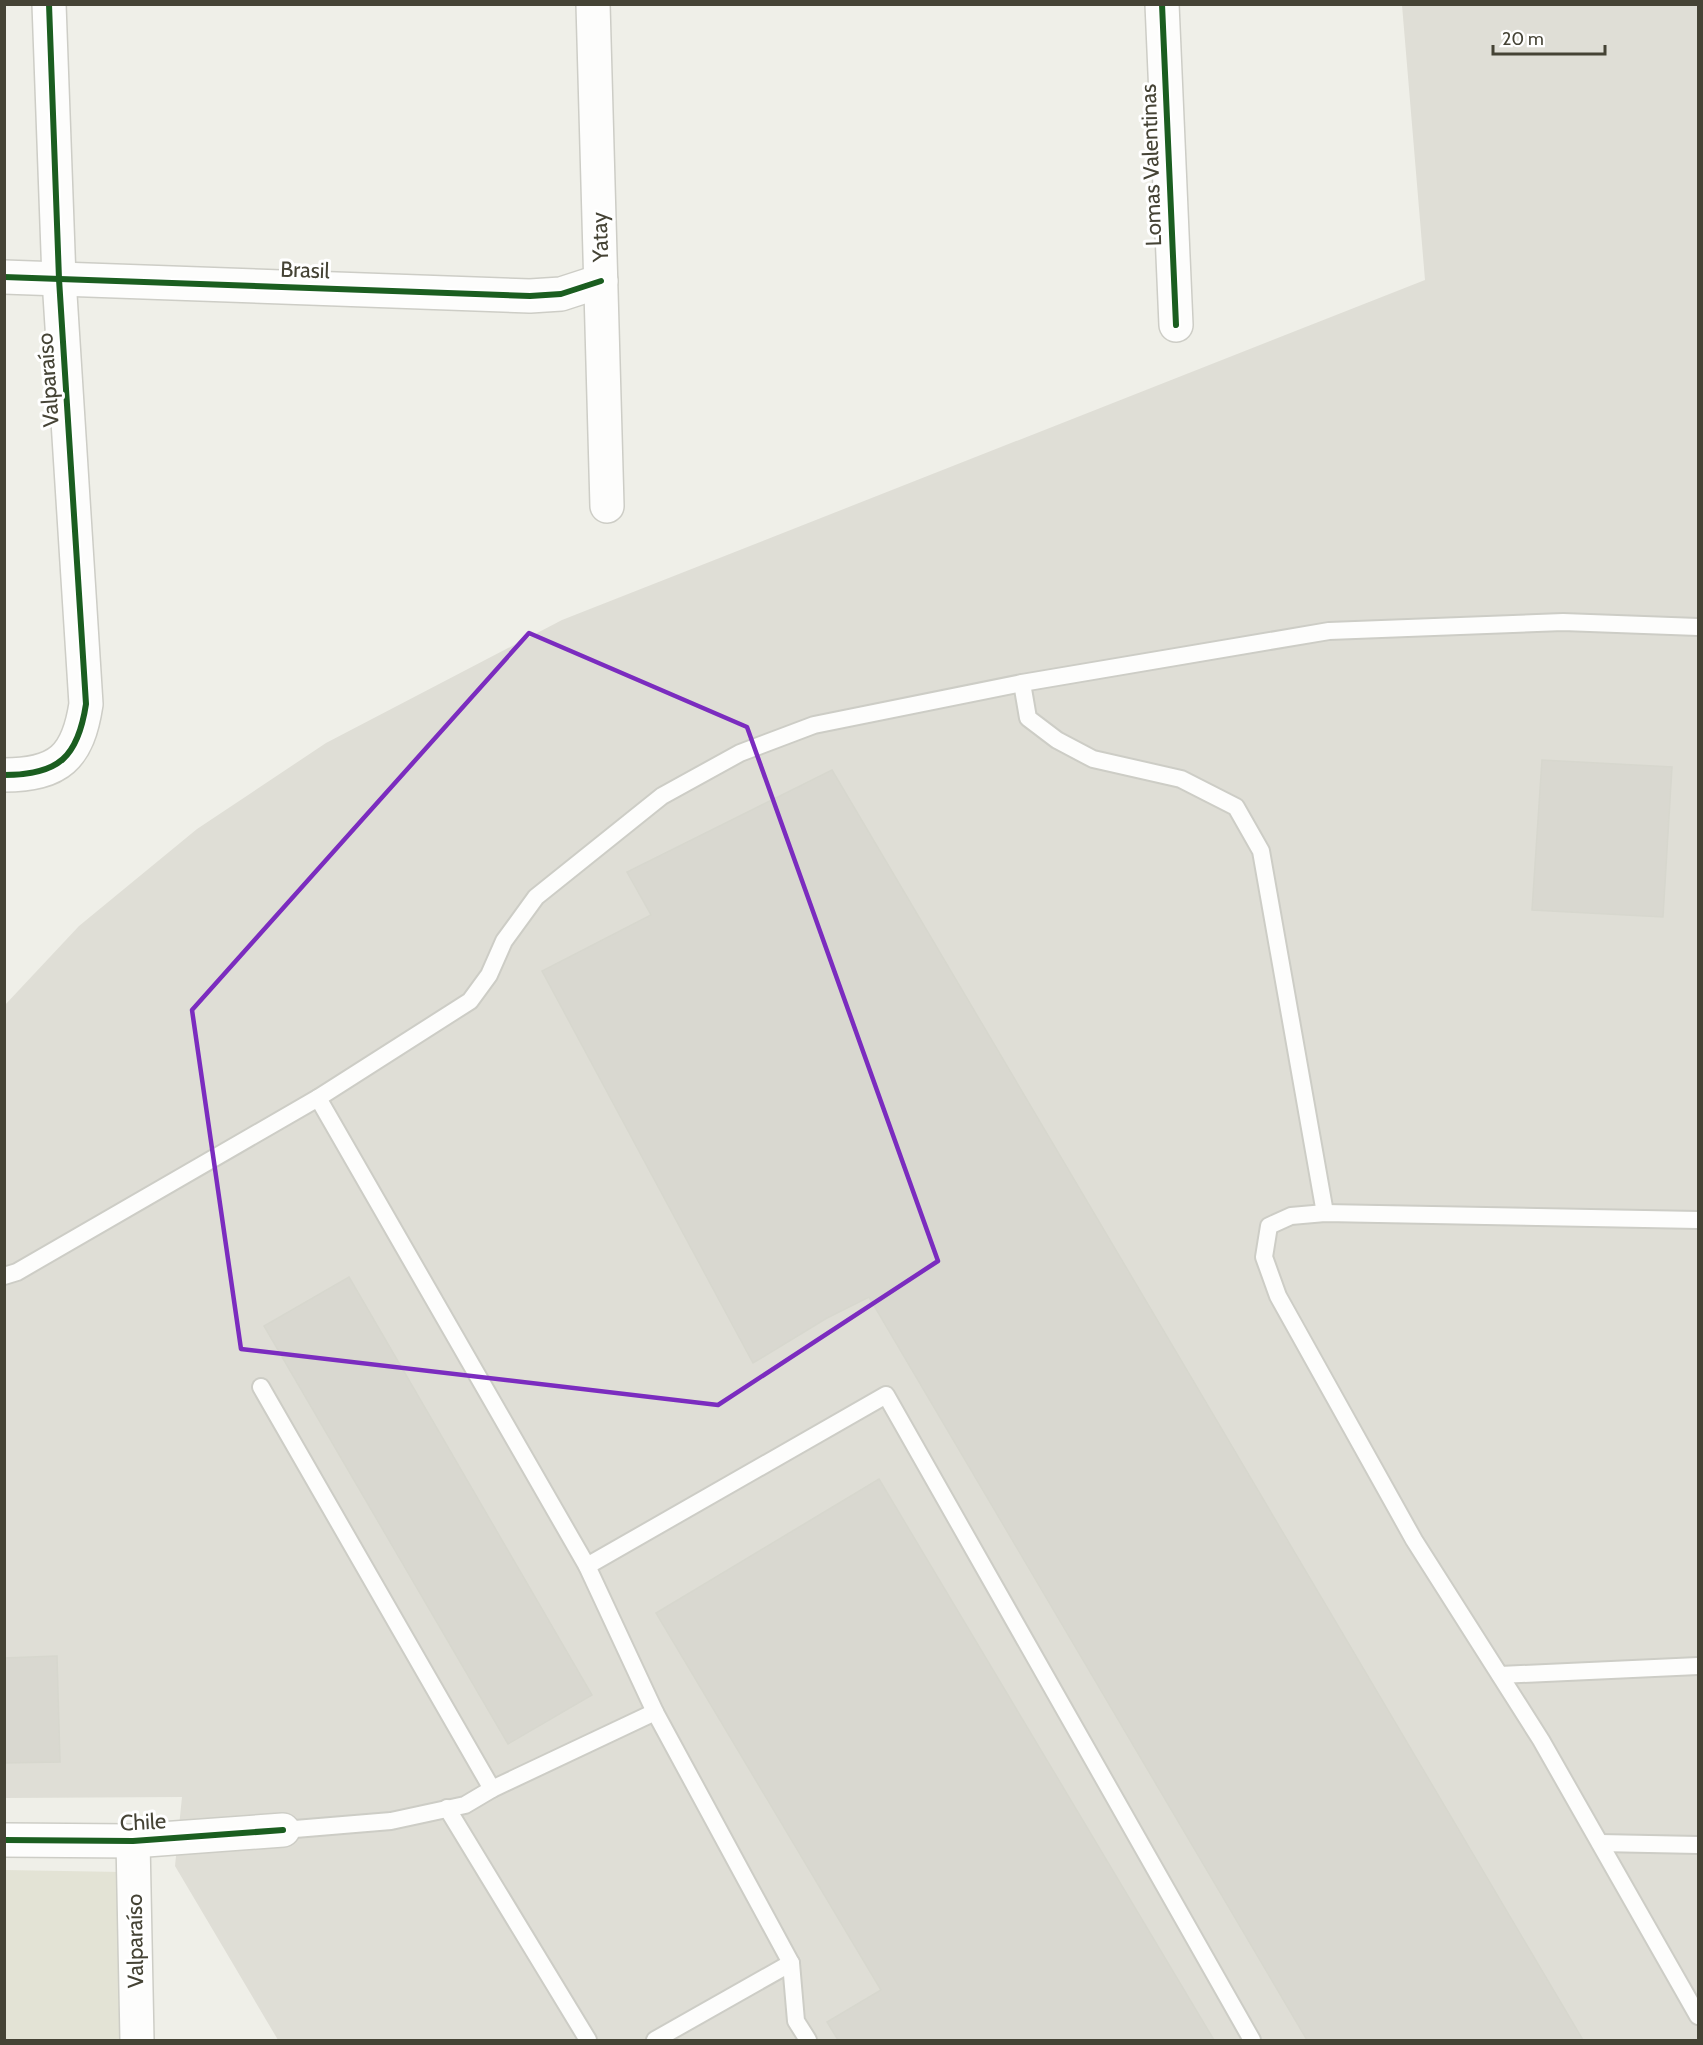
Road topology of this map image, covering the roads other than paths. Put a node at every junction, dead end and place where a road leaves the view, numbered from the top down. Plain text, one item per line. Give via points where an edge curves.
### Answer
1 (49, 4) edge
2 (593, 4) edge
3 (1162, 4) edge
4 (4, 277) edge
5 (59, 279) junction
6 (601, 281) junction
7 (1176, 324) dead end
8 (607, 506) dead end
9 (1698, 627) edge
10 (1022, 683) junction
11 (4, 775) edge
12 (318, 1098) junction
13 (1326, 1213) junction
14 (1698, 1220) edge
15 (4, 1276) edge
16 (261, 1387) dead end
17 (587, 1566) junction
18 (1698, 1666) edge
19 (1500, 1676) junction
20 (655, 1712) junction
21 (492, 1789) junction
22 (447, 1808) junction
23 (283, 1830) joint
24 (4, 1840) edge
25 (133, 1841) junction
26 (1600, 1843) junction
27 (1698, 1845) edge
28 (791, 1964) junction
29 (1698, 2016) edge
30 (137, 2040) edge
31 (588, 2040) edge
32 (655, 2040) edge
33 (808, 2040) edge
34 (1252, 2040) edge

1 - 5 street, Valparaíso
2 - 6 street, Yatay
3 - 7 street, Lomas Valentinas
4 - 5 street, Brasil
5 - 6 street, Brasil via 530,297 561,294
5 - 11 street, Valparaíso via 86,704 83,728 73,751 54,766 28,775
6 - 8 street, Yatay
9 - 10 lane via 1563,622 1329,631
10 - 12 lane via 814,724 740,753 662,796 536,897 504,941 489,975 470,1001
10 - 13 lane via 1028,718 1057,740 1093,759 1181,779 1236,807 1261,851
12 - 15 lane
12 - 17 lane
13 - 14 lane
13 - 19 lane via 1291,1216 1269,1226 1264,1257 1278,1296 1414,1540
16 - 21 lane
17 - 20 lane
17 - 34 lane via 885,1395
18 - 19 lane
19 - 26 lane
20 - 21 lane
20 - 28 lane
21 - 22 lane via 465,1805
22 - 23 lane via 391,1821
22 - 31 lane
23 - 25 street, Chile
24 - 25 street, Chile
25 - 30 street, Valparaíso
26 - 27 lane
26 - 29 lane
28 - 32 lane
28 - 33 lane via 796,2020

